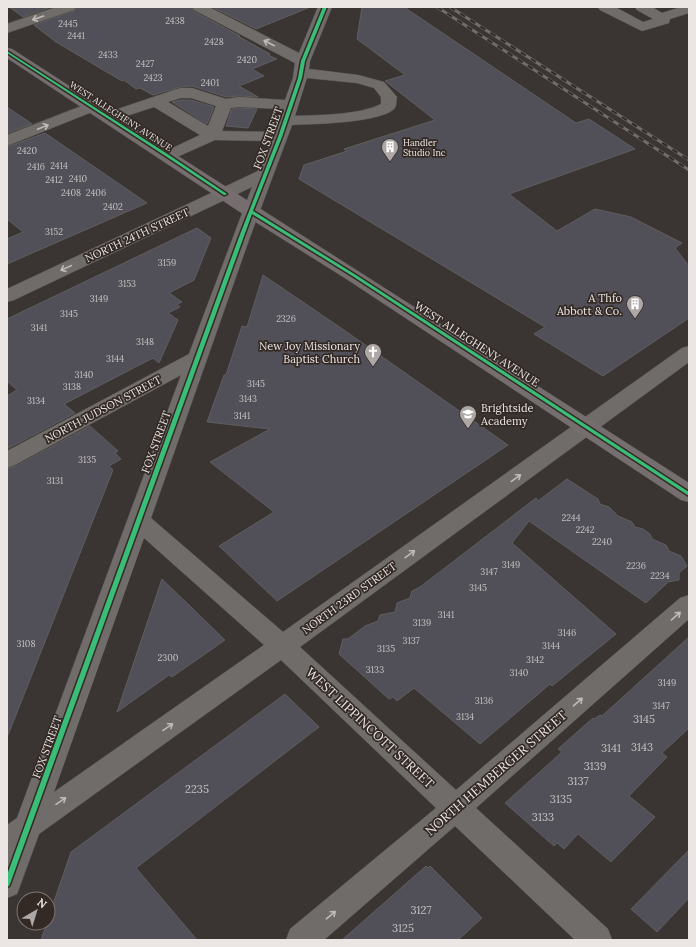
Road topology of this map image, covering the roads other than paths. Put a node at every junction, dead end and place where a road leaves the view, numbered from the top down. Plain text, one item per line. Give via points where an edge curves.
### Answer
1 (70, 7) edge
2 (199, 7) edge
3 (325, 7) edge
4 (604, 7) edge
5 (642, 7) edge
6 (689, 9) edge
7 (662, 18) junction
8 (7, 29) edge
9 (7, 52) edge
10 (302, 67) junction
11 (154, 101) junction
12 (225, 104) junction
13 (290, 106) junction
14 (92, 107) junction
15 (108, 117) junction
16 (285, 121) junction
17 (212, 135) junction
18 (280, 137) junction
19 (7, 141) edge
20 (168, 156) junction
21 (266, 174) junction
22 (224, 194) junction
23 (252, 212) junction
24 (7, 296) edge
25 (689, 352) edge
26 (198, 357) junction
27 (585, 428) junction
28 (7, 460) edge
29 (689, 494) edge
30 (138, 520) junction
31 (689, 605) edge
32 (282, 646) junction
33 (456, 808) junction
34 (30, 823) junction
35 (7, 841) edge
36 (7, 884) edge
37 (302, 940) edge
38 (597, 940) edge

1 -> 8 street
10 -> 2 street
3 - 10 street, FOX STREET
4 - 7 street via 642,27 664,20
5 - 7 street
6 - 7 street
9 - 14 main road, WEST ALLEGHENY AVENUE
10 - 13 street, FOX STREET
10 - 16 street via 379,85 389,97 388,106 377,112 328,119
11 - 12 street via 180,93 192,93
11 - 15 street
11 - 17 street
12 - 13 street via 239,102
12 - 17 street
13 - 16 street, FOX STREET
14 - 15 main road, WEST ALLEGHENY AVENUE
19 -> 14 street
15 - 20 main road, WEST ALLEGHENY AVENUE
16 - 18 street, FOX STREET
17 - 18 street
17 - 20 street
18 - 21 street, FOX STREET
20 - 22 main road, WEST ALLEGHENY AVENUE
21 - 22 street, NORTH 24TH STREET
21 - 23 street, FOX STREET
22 - 23 main road, WEST ALLEGHENY AVENUE
22 -> 24 street, NORTH 24TH STREET
23 - 26 street, FOX STREET
23 - 27 main road, WEST ALLEGHENY AVENUE via 355,276
25 - 27 street, NORTH 23RD STREET
26 - 28 street, NORTH JUDSON STREET
26 - 30 street, FOX STREET
27 - 29 main road, WEST ALLEGHENY AVENUE
32 -> 27 street, NORTH 23RD STREET
30 - 32 street, WEST LIPPINCOTT STREET
30 - 34 street, FOX STREET
33 -> 31 street, NORTH HEMBERGER STREET
32 - 33 street, WEST LIPPINCOTT STREET
34 -> 32 street, NORTH 23RD STREET
37 -> 33 street, NORTH HEMBERGER STREET
33 - 38 street, WEST LIPPINCOTT STREET
34 - 35 street, NORTH 23RD STREET
34 - 36 street, FOX STREET

